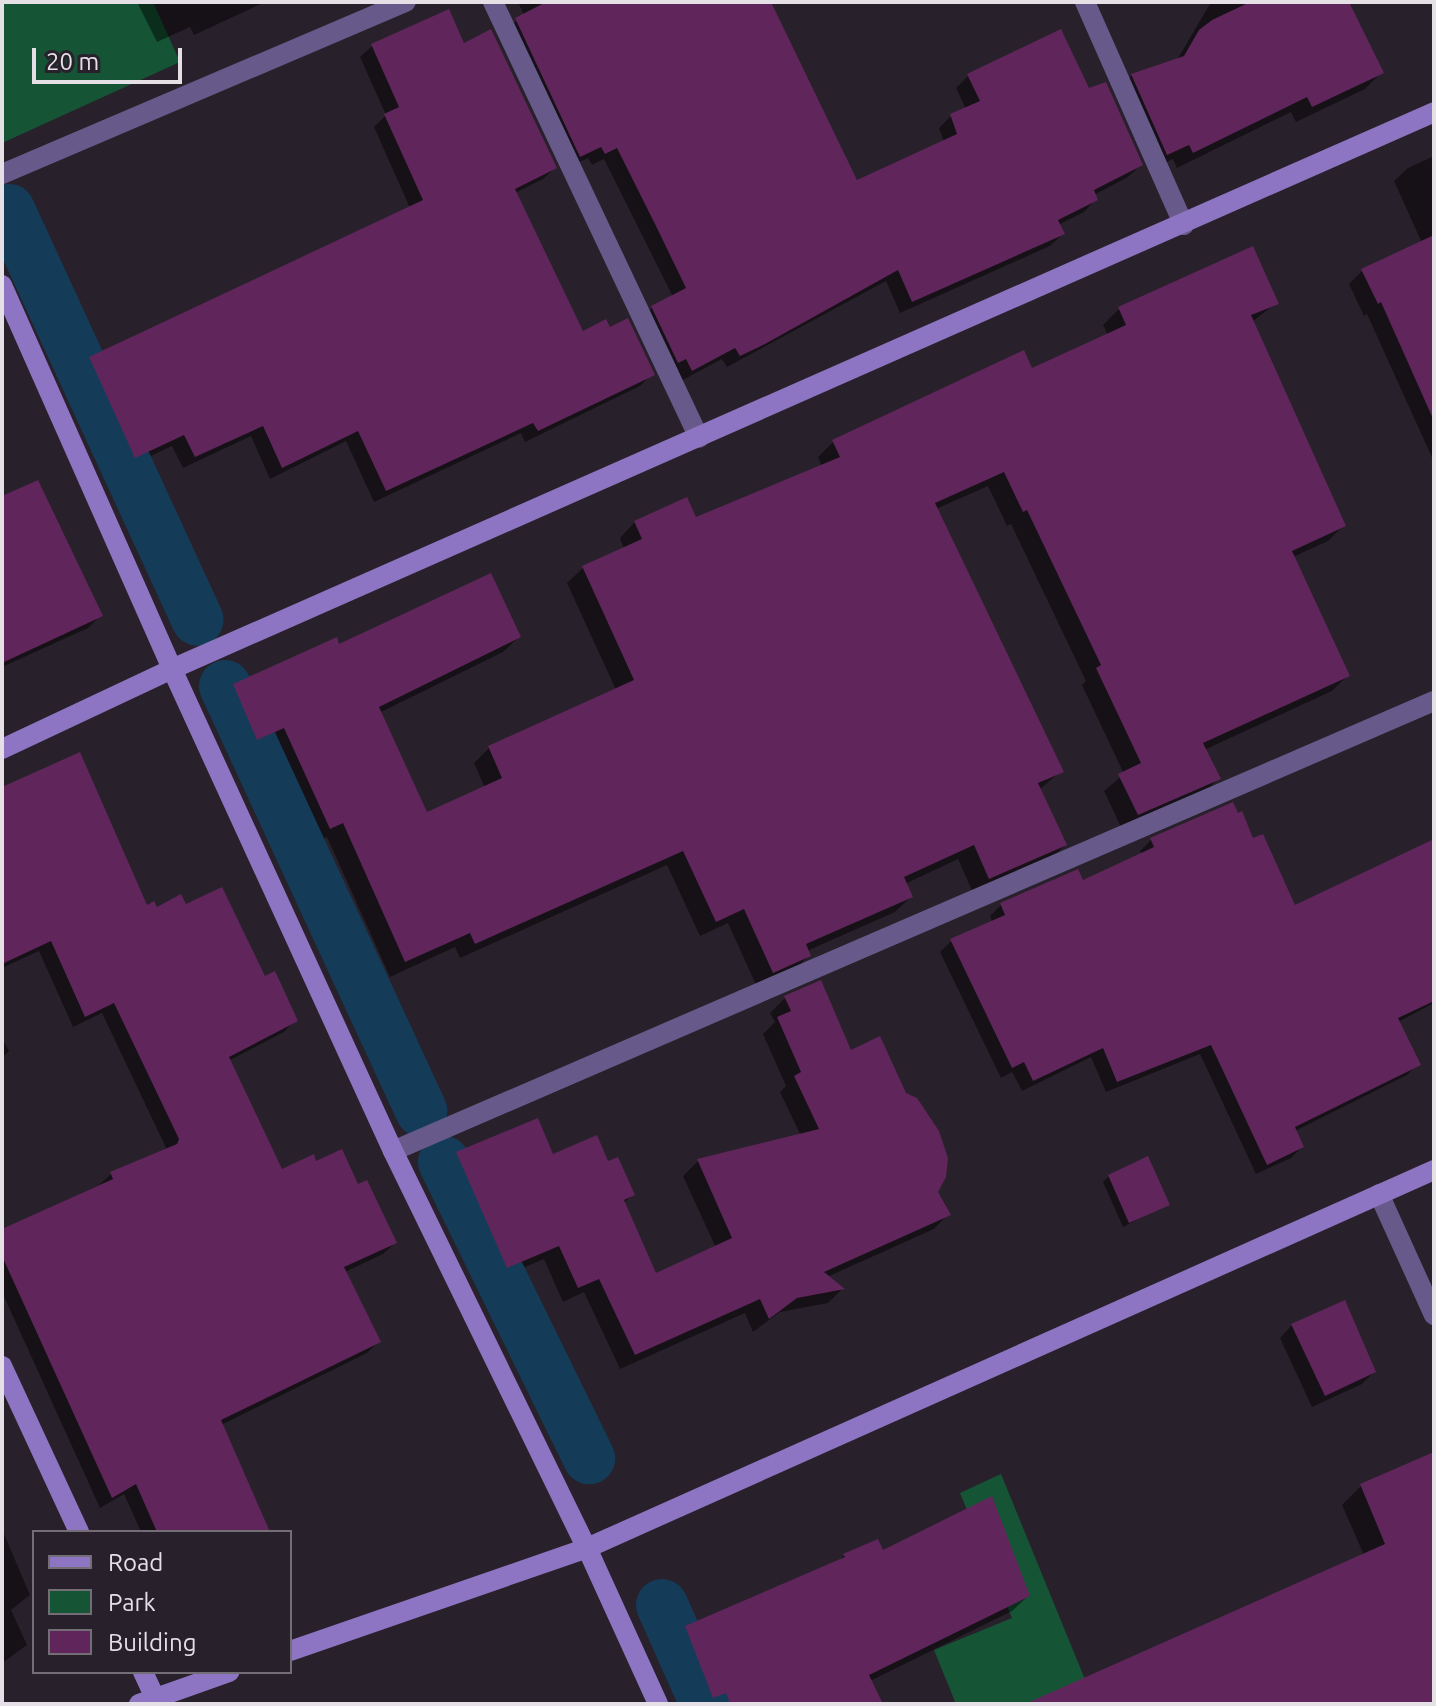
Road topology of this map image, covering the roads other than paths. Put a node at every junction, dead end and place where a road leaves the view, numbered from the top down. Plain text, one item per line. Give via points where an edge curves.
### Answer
1 (406, 2) edge
2 (493, 2) edge
3 (1085, 2) edge
4 (1434, 112) edge
5 (2, 174) edge
6 (1184, 225) junction
7 (2, 285) edge
8 (699, 438) junction
9 (172, 669) junction
10 (1434, 701) edge
11 (2, 749) edge
12 (393, 1151) junction
13 (1434, 1170) edge
14 (1379, 1194) junction
15 (1434, 1315) edge
16 (2, 1366) edge
17 (78, 1530) edge
18 (587, 1548) junction
19 (292, 1650) edge
20 (144, 1674) edge
21 (224, 1674) edge
22 (151, 1702) edge
23 (658, 1704) edge

1 - 5 street
2 - 8 street
3 - 6 street
4 - 6 street
6 - 8 street
7 - 9 street
8 - 9 street
9 - 11 street
9 - 12 street
10 - 12 street
12 - 18 street
13 - 14 street
14 - 15 street
14 - 18 street
16 - 17 street
18 - 19 street
18 - 23 street
20 - 22 street
21 - 22 street

